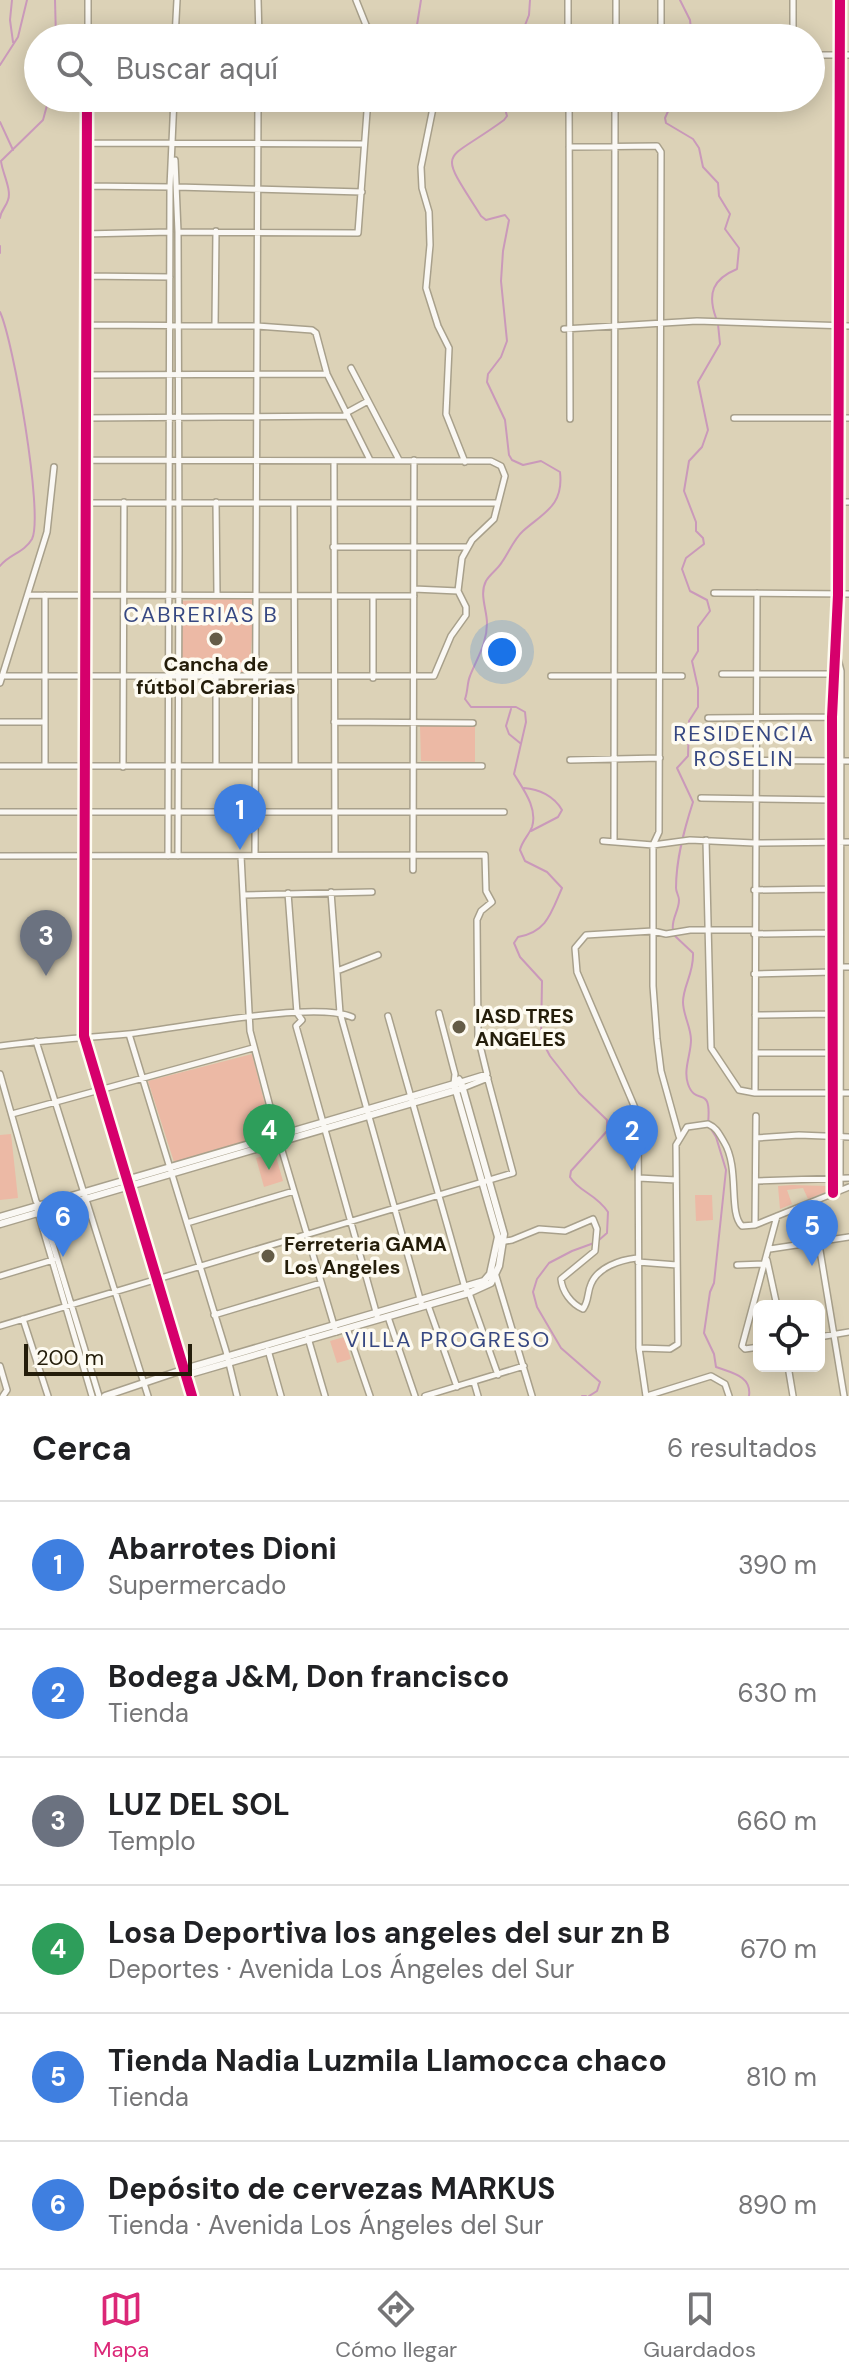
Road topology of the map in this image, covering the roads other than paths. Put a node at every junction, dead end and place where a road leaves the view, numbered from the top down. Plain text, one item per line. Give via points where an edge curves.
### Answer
1 (88, 0) edge
2 (177, 0) edge
3 (258, 0) edge
4 (356, 0) edge
5 (568, 0) edge
6 (616, 0) edge
7 (661, 0) edge
8 (793, 0) edge
9 (840, 0) edge
10 (88, 24) edge
11 (176, 24) edge
12 (259, 24) edge
13 (366, 24) edge
14 (568, 24) edge
15 (616, 24) edge
16 (661, 24) edge
17 (793, 24) edge
18 (849, 55) edge
19 (825, 56) edge
20 (839, 56) junction
21 (86, 112) edge
22 (174, 112) edge
23 (258, 112) edge
24 (367, 112) edge
25 (432, 112) edge
26 (569, 112) edge
27 (615, 112) edge
28 (85, 143) junction
29 (173, 143) junction
30 (257, 143) junction
31 (364, 144) junction
32 (569, 147) junction
33 (615, 147) junction
34 (85, 186) junction
35 (174, 187) junction
36 (258, 187) junction
37 (362, 192) junction
38 (216, 231) junction
39 (170, 232) junction
40 (178, 232) junction
41 (257, 232) junction
42 (84, 234) junction
43 (84, 276) junction
44 (170, 277) junction
45 (659, 323) junction
46 (84, 325) junction
47 (170, 326) junction
48 (215, 326) junction
49 (257, 326) junction
50 (616, 326) junction
51 (838, 326) junction
52 (849, 326) edge
53 (177, 327) junction
54 (567, 329) junction
55 (351, 368) dead end
56 (170, 373) junction
57 (178, 373) junction
58 (327, 374) junction
59 (84, 375) junction
60 (256, 375) junction
61 (368, 401) junction
62 (347, 414) junction
63 (169, 416) junction
64 (178, 416) junction
65 (84, 418) junction
66 (255, 418) junction
67 (734, 418) dead end
68 (838, 418) junction
69 (849, 418) edge
70 (570, 419) dead end
71 (169, 459) junction
72 (178, 459) junction
73 (84, 460) junction
74 (370, 460) junction
75 (399, 460) junction
76 (414, 460) junction
77 (255, 461) junction
78 (334, 461) junction
79 (465, 462) junction
80 (54, 467) dead end
81 (124, 502) junction
82 (170, 502) junction
83 (178, 502) junction
84 (216, 502) junction
85 (838, 502) junction
86 (849, 502) edge
87 (84, 503) junction
88 (255, 503) junction
89 (294, 503) junction
90 (414, 503) junction
91 (498, 503) junction
92 (333, 505) junction
93 (414, 546) junction
94 (333, 547) junction
95 (467, 547) junction
96 (458, 591) junction
97 (414, 592) junction
98 (714, 593) dead end
99 (757, 593) junction
100 (217, 594) junction
101 (255, 594) junction
102 (295, 594) junction
103 (849, 594) edge
104 (28, 595) junction
105 (45, 595) junction
106 (84, 595) junction
107 (124, 595) junction
108 (169, 595) junction
109 (178, 595) junction
110 (838, 595) junction
111 (334, 596) junction
112 (373, 596) junction
113 (836, 654) junction
114 (722, 674) dead end
115 (758, 674) junction
116 (833, 674) junction
117 (45, 675) junction
118 (84, 676) junction
119 (169, 676) junction
120 (177, 676) junction
121 (216, 676) junction
122 (295, 676) junction
123 (551, 676) dead end
124 (614, 676) junction
125 (661, 676) junction
126 (682, 676) dead end
127 (124, 677) junction
128 (256, 677) junction
129 (334, 677) junction
130 (414, 677) junction
131 (373, 678) junction
132 (1, 679) edge
133 (832, 717) junction
134 (708, 718) dead end
135 (758, 718) junction
136 (0, 722) edge
137 (45, 722) junction
138 (334, 722) junction
139 (414, 722) junction
140 (473, 723) dead end
141 (660, 758) junction
142 (614, 759) junction
143 (570, 760) dead end
144 (700, 760) dead end
145 (757, 760) junction
146 (833, 761) junction
147 (841, 761) junction
148 (849, 761) edge
149 (0, 766) edge
150 (45, 766) junction
151 (84, 766) junction
152 (216, 766) junction
153 (256, 766) junction
154 (295, 766) junction
155 (482, 766) dead end
156 (123, 767) junction
157 (169, 767) junction
158 (177, 767) junction
159 (334, 767) junction
160 (414, 767) junction
161 (701, 798) dead end
162 (756, 799) junction
163 (832, 800) junction
164 (85, 811) junction
165 (169, 811) junction
166 (256, 811) junction
167 (335, 811) junction
168 (415, 811) junction
169 (0, 812) edge
170 (178, 812) junction
171 (504, 812) dead end
172 (706, 840) junction
173 (603, 841) dead end
174 (614, 842) junction
175 (841, 842) junction
176 (849, 842) edge
177 (754, 843) junction
178 (832, 843) junction
179 (653, 845) junction
180 (255, 855) junction
181 (335, 855) junction
182 (0, 856) edge
183 (84, 856) junction
184 (168, 856) junction
185 (178, 856) junction
186 (241, 856) junction
187 (414, 857) junction
188 (413, 870) dead end
189 (833, 889) junction
190 (754, 890) junction
191 (331, 892) junction
192 (372, 892) dead end
193 (288, 893) junction
194 (243, 895) junction
195 (707, 930) junction
196 (653, 931) junction
197 (754, 932) junction
198 (833, 933) junction
199 (841, 933) junction
200 (378, 955) dead end
201 (841, 967) junction
202 (849, 967) edge
203 (833, 970) junction
204 (337, 971) junction
205 (754, 974) junction
206 (297, 1013) junction
207 (340, 1013) junction
208 (439, 1013) dead end
209 (832, 1014) junction
210 (755, 1015) junction
211 (388, 1016) dead end
212 (352, 1017) dead end
213 (251, 1018) junction
214 (129, 1034) junction
215 (84, 1036) junction
216 (36, 1041) junction
217 (0, 1046) edge
218 (253, 1048) junction
219 (755, 1053) junction
220 (833, 1053) junction
221 (841, 1053) junction
222 (0, 1074) edge
223 (143, 1077) junction
224 (488, 1077) junction
225 (459, 1086) junction
226 (99, 1089) junction
227 (755, 1093) junction
228 (833, 1093) junction
229 (841, 1093) junction
230 (849, 1093) edge
231 (412, 1100) junction
232 (54, 1102) junction
233 (12, 1114) junction
234 (367, 1114) junction
235 (756, 1116) dead end
236 (323, 1127) junction
237 (679, 1136) junction
238 (833, 1136) junction
239 (841, 1137) junction
240 (849, 1137) edge
241 (756, 1138) junction
242 (279, 1140) junction
243 (171, 1171) junction
244 (639, 1178) junction
245 (849, 1178) edge
246 (676, 1180) junction
247 (833, 1180) junction
248 (841, 1180) junction
249 (486, 1181) junction
250 (756, 1181) junction
251 (127, 1183) junction
252 (849, 1187) edge
253 (840, 1190) junction
254 (294, 1191) junction
255 (833, 1193) junction
256 (84, 1196) junction
257 (438, 1196) junction
258 (812, 1202) junction
259 (394, 1209) junction
260 (39, 1210) junction
261 (777, 1216) junction
262 (0, 1217) edge
263 (351, 1222) junction
264 (187, 1223) junction
265 (0, 1224) edge
266 (755, 1225) junction
267 (307, 1234) junction
268 (849, 1237) edge
269 (501, 1242) junction
270 (820, 1242) junction
271 (770, 1249) junction
272 (54, 1260) junction
273 (637, 1260) junction
274 (766, 1261) junction
275 (677, 1265) junction
276 (737, 1265) dead end
277 (199, 1266) junction
278 (0, 1276) edge
279 (496, 1276) junction
280 (156, 1279) junction
281 (321, 1283) junction
282 (467, 1290) junction
283 (114, 1292) junction
284 (755, 1300) edge
285 (776, 1300) edge
286 (424, 1304) junction
287 (68, 1306) junction
288 (753, 1307) edge
289 (214, 1315) junction
290 (378, 1317) junction
291 (388, 1317) junction
292 (23, 1319) junction
293 (0, 1326) edge
294 (335, 1329) junction
295 (347, 1329) junction
296 (849, 1332) edge
297 (834, 1334) junction
298 (308, 1336) junction
299 (825, 1336) edge
300 (267, 1348) junction
301 (639, 1348) junction
302 (753, 1348) edge
303 (228, 1359) junction
304 (0, 1366) edge
305 (524, 1366) junction
306 (185, 1371) junction
307 (789, 1372) edge
308 (498, 1375) junction
309 (474, 1382) junction
310 (144, 1384) junction
311 (457, 1387) junction
312 (3, 1396) edge
313 (48, 1396) edge
314 (92, 1396) edge
315 (102, 1396) edge
316 (148, 1396) edge
317 (192, 1396) edge
318 (237, 1396) edge
319 (281, 1396) edge
320 (325, 1396) edge
321 (370, 1396) edge
322 (415, 1396) edge
323 (425, 1396) edge
324 (478, 1396) edge
325 (532, 1396) edge
326 (647, 1396) edge
327 (729, 1396) edge
328 (793, 1396) edge
329 (844, 1396) edge

1 - 10 street
2 - 11 street
3 - 12 street
4 - 13 street
5 - 14 street
6 - 15 street
7 - 16 street
8 - 17 street
9 - 20 street
18 - 20 street
19 - 20 street
20 - 51 street
21 - 28 street
22 - 29 street
23 - 30 street
24 - 31 street
25 - 79 street via 421,167 430,223 426,288 449,348 446,414
26 - 32 street
27 - 33 street
28 - 29 street
28 - 34 street
29 - 30 street
29 - 35 street
30 - 31 street
30 - 36 street
31 - 37 street
32 - 33 street
32 - 54 street
33 - 45 street via 657,146 661,152
33 - 50 street
34 - 35 street
34 - 42 street
35 - 36 street
35 - 39 street
35 - 40 street
36 - 37 street
36 - 41 street
37 - 41 street via 358,233
38 - 40 street
38 - 41 street
38 - 48 street
39 - 42 street
39 - 44 street
40 - 53 street
41 - 49 street
42 - 43 street
43 - 44 street
43 - 46 street
44 - 47 street
45 - 50 street
45 - 51 street
45 - 125 street
46 - 47 street
46 - 59 street
47 - 53 street
47 - 56 street
48 - 49 street
48 - 53 street
49 - 58 street via 312,330
49 - 60 street
50 - 54 street
50 - 124 street
51 - 52 street
51 - 68 street
53 - 57 street
54 - 70 street
55 - 61 street
56 - 57 street
56 - 59 street
56 - 63 street
57 - 60 street
57 - 64 street
58 - 60 street
58 - 62 street
59 - 65 street
60 - 66 street
61 - 62 street
61 - 75 street
62 - 66 street
62 - 74 street
63 - 64 street
63 - 65 street
63 - 71 street
64 - 66 street
64 - 72 street
65 - 73 street
66 - 77 street
67 - 68 street
68 - 69 street
68 - 85 street
71 - 72 street
71 - 73 street
71 - 82 street
72 - 77 street
72 - 83 street
73 - 87 street
74 - 75 street
74 - 78 street
75 - 76 street
76 - 79 street
76 - 90 street
77 - 78 street
77 - 88 street
78 - 92 street
79 - 91 street via 491,461 504,470
80 - 104 street via 47,532
81 - 82 street
81 - 87 street
81 - 107 street
82 - 83 street
82 - 108 street
83 - 84 street
83 - 109 street
84 - 88 street
84 - 100 street
85 - 86 street
85 - 110 street
87 - 106 street
88 - 89 street
88 - 101 street
89 - 92 street
89 - 102 street
90 - 91 street
90 - 92 street
90 - 93 street
91 - 95 street via 490,525
92 - 94 street
93 - 94 street
93 - 95 street
93 - 97 street
94 - 111 street
95 - 96 street
96 - 97 street
96 - 130 street via 465,619 451,636 434,676
97 - 112 street
97 - 130 street
98 - 99 street
99 - 110 street
99 - 115 street
100 - 101 street
100 - 109 street
101 - 102 street
101 - 128 street
102 - 111 street
102 - 122 street
103 - 110 street
104 - 105 street
104 - 132 street
105 - 106 street
105 - 117 street
106 - 107 street
106 - 118 street
107 - 108 street
107 - 127 street
108 - 109 street
108 - 119 street
109 - 120 street
110 - 113 street
111 - 112 street
111 - 129 street
112 - 131 street
113 - 116 street
113 - 147 street via 841,671
114 - 115 street
115 - 116 street
115 - 135 street
116 - 133 street
117 - 118 street
117 - 132 street
117 - 137 street
118 - 127 street
118 - 151 street
119 - 120 street
119 - 127 street
119 - 157 street
120 - 121 street
120 - 158 street
121 - 128 street
121 - 152 street
122 - 128 street
122 - 129 street
122 - 154 street
123 - 124 street
124 - 125 street
124 - 142 street
125 - 126 street
125 - 141 street
127 - 156 street
128 - 153 street
129 - 131 street
129 - 138 street
130 - 131 street
130 - 139 street
133 - 135 street
133 - 146 street
134 - 135 street
135 - 145 street
136 - 137 street
137 - 150 street
138 - 139 street
138 - 159 street
139 - 140 street
139 - 160 street
141 - 142 street
141 - 179 street via 659,832
142 - 143 street
142 - 174 street
144 - 145 street
145 - 146 street
145 - 162 street
146 - 147 street
146 - 163 street
147 - 148 street
147 - 175 street
149 - 150 street
150 - 151 street
151 - 156 street
151 - 164 street
152 - 153 street
152 - 158 street
153 - 154 street
153 - 166 street
154 - 159 street
155 - 160 street
156 - 157 street
157 - 158 street
157 - 165 street
158 - 170 street
159 - 160 street
159 - 167 street
160 - 168 street
161 - 162 street
162 - 163 street
162 - 177 street
163 - 178 street
164 - 165 street
164 - 169 street
164 - 183 street
165 - 170 street
165 - 184 street
166 - 167 street
166 - 170 street
166 - 180 street
167 - 168 street
167 - 181 street
168 - 171 street
168 - 187 street
170 - 185 street
172 - 177 street
172 - 179 street
172 - 195 street
173 - 174 street
174 - 179 street
175 - 176 street
175 - 178 street
175 - 199 street
177 - 178 street
177 - 190 street
178 - 189 street
179 - 196 street
180 - 181 street
180 - 186 street
181 - 187 street
182 - 183 street
183 - 184 street
183 - 215 street
184 - 185 street
185 - 186 street
186 - 194 street
187 - 188 street
187 - 224 street via 485,855 486,891 492,902 477,920 478,1037
189 - 190 street
189 - 198 street
190 - 197 street
191 - 192 street
191 - 193 street
191 - 204 street
193 - 194 street
193 - 206 street
194 - 213 street
195 - 196 street
195 - 197 street
195 - 227 street via 711,1048 739,1090
196 - 237 street via 661,1071
196 - 244 street via 586,935 575,948 577,972 638,1115
197 - 198 street
197 - 205 street
198 - 199 street
198 - 203 street
199 - 201 street
200 - 204 street
201 - 202 street
201 - 203 street
201 - 221 street
203 - 205 street
203 - 209 street
204 - 207 street
205 - 210 street
206 - 207 street
206 - 213 street
206 - 236 street
207 - 212 street
207 - 234 street
208 - 225 street
209 - 210 street
209 - 220 street
210 - 219 street
211 - 231 street
213 - 214 street
213 - 218 street
214 - 215 street
214 - 223 street
215 - 216 street
215 - 226 street
216 - 217 street
216 - 232 street
218 - 223 street
218 - 242 street
219 - 220 street
219 - 227 street
220 - 221 street
220 - 228 street
221 - 229 street
222 - 233 street
223 - 226 street
223 - 243 street
224 - 225 street
224 - 249 street via 513,1173
225 - 231 street
225 - 249 street
226 - 232 street
226 - 251 street
227 - 228 street
228 - 229 street
228 - 238 street
229 - 230 street
229 - 239 street
231 - 234 street
231 - 257 street
232 - 233 street
232 - 256 street
233 - 260 street
234 - 236 street
234 - 259 street
235 - 241 street
236 - 242 street
236 - 263 street
237 - 246 street
237 - 266 street via 695,1124 718,1130 733,1162 737,1221
238 - 239 street
238 - 241 street
238 - 247 street
239 - 240 street
239 - 248 street
241 - 250 street
242 - 243 street
242 - 254 street
243 - 251 street
243 - 264 street
244 - 246 street
244 - 273 street
245 - 248 street
246 - 275 street
247 - 248 street
247 - 250 street
247 - 255 street
248 - 253 street
249 - 257 street
249 - 269 street
250 - 266 street
251 - 256 street
251 - 280 street
252 - 253 street
253 - 255 street
254 - 264 street
254 - 267 street
255 - 258 street
256 - 260 street
256 - 283 street
257 - 259 street
257 - 282 street
258 - 261 street
258 - 270 street
259 - 263 street
259 - 286 street
260 - 262 street
260 - 265 street
260 - 272 street
261 - 266 street
261 - 271 street
263 - 267 street
263 - 290 street
264 - 277 street
267 - 277 street
267 - 281 street
268 - 270 street
269 - 273 street via 539,1229 565,1231 593,1219 595,1251 561,1279 574,1304 583,1309 594,1279 615,1262
269 - 279 street
269 - 282 street via 488,1278
270 - 271 street
270 - 297 street
271 - 274 street
272 - 278 street
272 - 287 street
273 - 275 street
273 - 301 street
274 - 276 street
274 - 284 street
274 - 285 street
275 - 301 street via 678,1344 670,1349
277 - 280 street
277 - 289 street
279 - 282 street via 488,1286
279 - 305 street
280 - 283 street
280 - 306 street
281 - 289 street
281 - 294 street
282 - 286 street
282 - 308 street
283 - 287 street
283 - 310 street
286 - 290 street
286 - 291 street
286 - 311 street
287 - 292 street
287 - 314 street
287 - 315 street
288 - 302 street via 742,1346
289 - 303 street
290 - 291 street
290 - 294 street
290 - 295 street
291 - 322 street
292 - 293 street
292 - 313 street
294 - 295 street
294 - 298 street
295 - 321 street
296 - 297 street
297 - 299 street
297 - 329 street
298 - 300 street
298 - 320 street
300 - 303 street
300 - 319 street
301 - 326 street
303 - 306 street
303 - 318 street
304 - 312 street via 7,1390
305 - 308 street
305 - 325 street
306 - 310 street
306 - 317 street
307 - 328 street
308 - 309 street
309 - 311 street
309 - 324 street
310 - 315 street
310 - 316 street
311 - 323 street
326 - 327 street via 711,1376 725,1384

